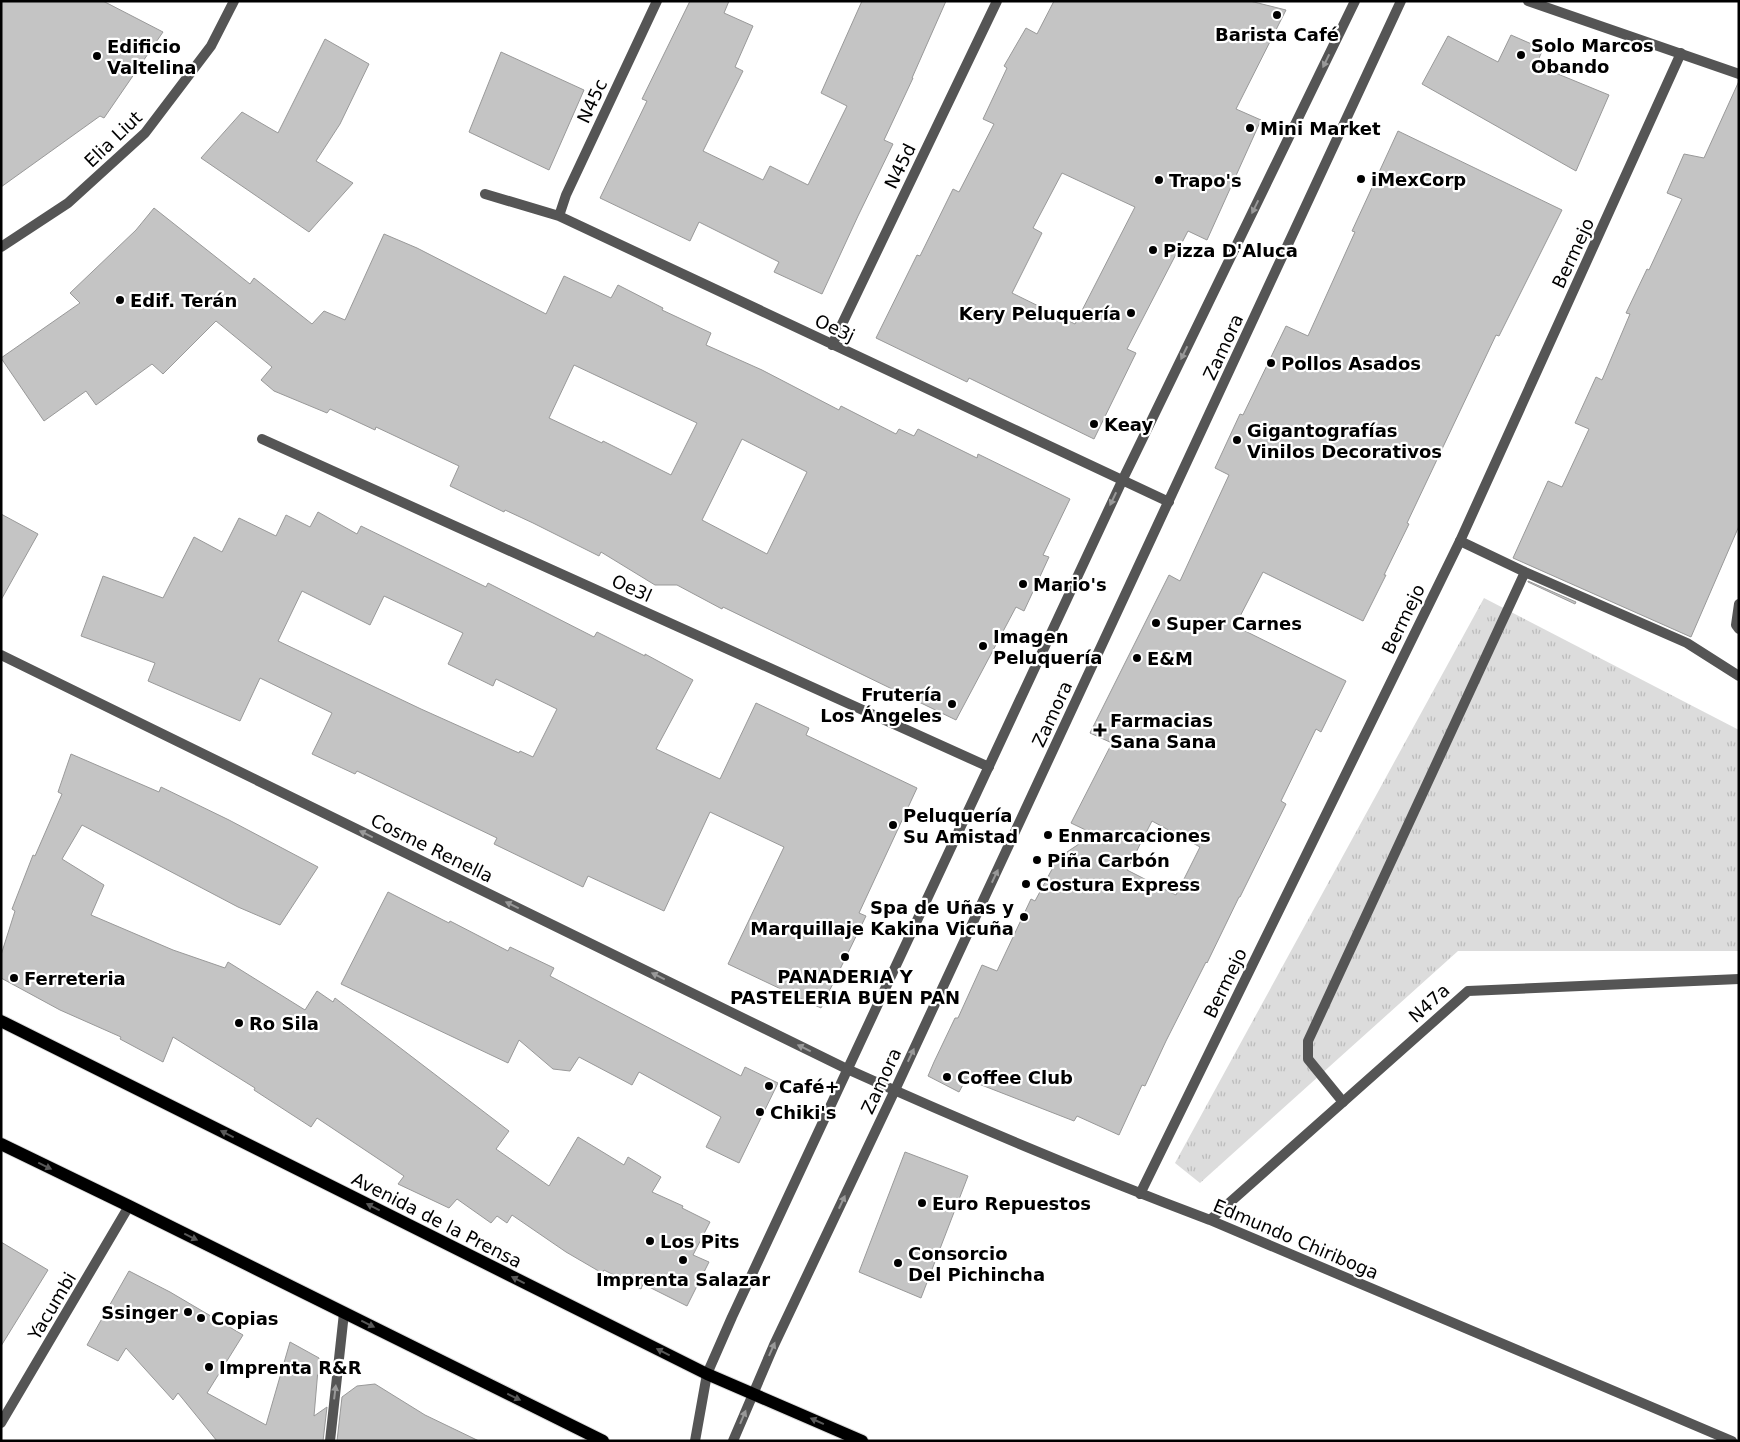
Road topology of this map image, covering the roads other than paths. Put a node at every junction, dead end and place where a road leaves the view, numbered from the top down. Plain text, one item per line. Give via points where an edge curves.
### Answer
1 (234, 1) edge
2 (657, 1) edge
3 (997, 1) edge
4 (1355, 1) edge
5 (1402, 1) edge
6 (1528, 1) edge
7 (1681, 53) junction
8 (1739, 74) edge
9 (484, 194) dead end
10 (559, 216) junction
11 (1, 247) edge
12 (832, 345) junction
13 (262, 439) dead end
14 (1122, 481) junction
15 (1169, 502) junction
16 (1460, 541) junction
17 (1526, 572) junction
18 (1739, 604) edge
19 (1739, 629) edge
20 (1, 655) edge
21 (1739, 676) edge
22 (989, 767) junction
23 (1739, 979) edge
24 (1, 1021) edge
25 (848, 1069) junction
26 (895, 1090) junction
27 (1343, 1102) junction
28 (1, 1144) edge
29 (1140, 1194) junction
30 (130, 1206) junction
31 (1210, 1220) junction
32 (344, 1312) junction
33 (707, 1374) junction
34 (753, 1393) junction
35 (1, 1422) edge
36 (330, 1441) edge
37 (603, 1441) edge
38 (695, 1441) edge
39 (733, 1441) edge
40 (862, 1441) edge
41 (1732, 1441) edge

1 - 11 street, Elia Liut via 211,46 145,134 68,203
2 - 10 street, N45c
3 - 12 street, N45d
4 -> 14 street, Zamora
5 - 15 street, Zamora
6 - 7 street
7 - 8 street
7 - 16 street, Bermejo
9 - 10 street, Oe3j
10 - 12 street, Oe3j
12 - 14 street, Oe3j
13 - 22 street, Oe3l
14 - 15 street, Oe3j
14 -> 22 street, Zamora
26 -> 15 street, Zamora
16 - 17 street
16 - 29 street, Bermejo
17 - 21 street via 1687,643
17 - 27 street via 1308,1041 1308,1059
18 - 19 street via 1736,625
25 -> 20 street, Cosme Renella
22 - 25 street, Zamora
23 - 27 street, N47a via 1468,991
33 -> 24 main road, Avenida de la Prensa
25 - 26 street, Edmundo Chiriboga
25 - 33 street, Zamora
26 - 29 street, Edmundo Chiriboga
34 -> 26 street, Zamora
27 - 31 street, N47a
28 -> 30 main road
29 - 31 street, Edmundo Chiriboga
30 -> 32 main road
30 - 35 street, Yacumbi
31 - 41 street, Edmundo Chiriboga
36 -> 32 street
32 -> 37 main road
33 - 34 main road, Avenida de la Prensa
33 - 38 street, Zamora
39 -> 34 street, Zamora
40 -> 34 main road, Avenida de la Prensa

